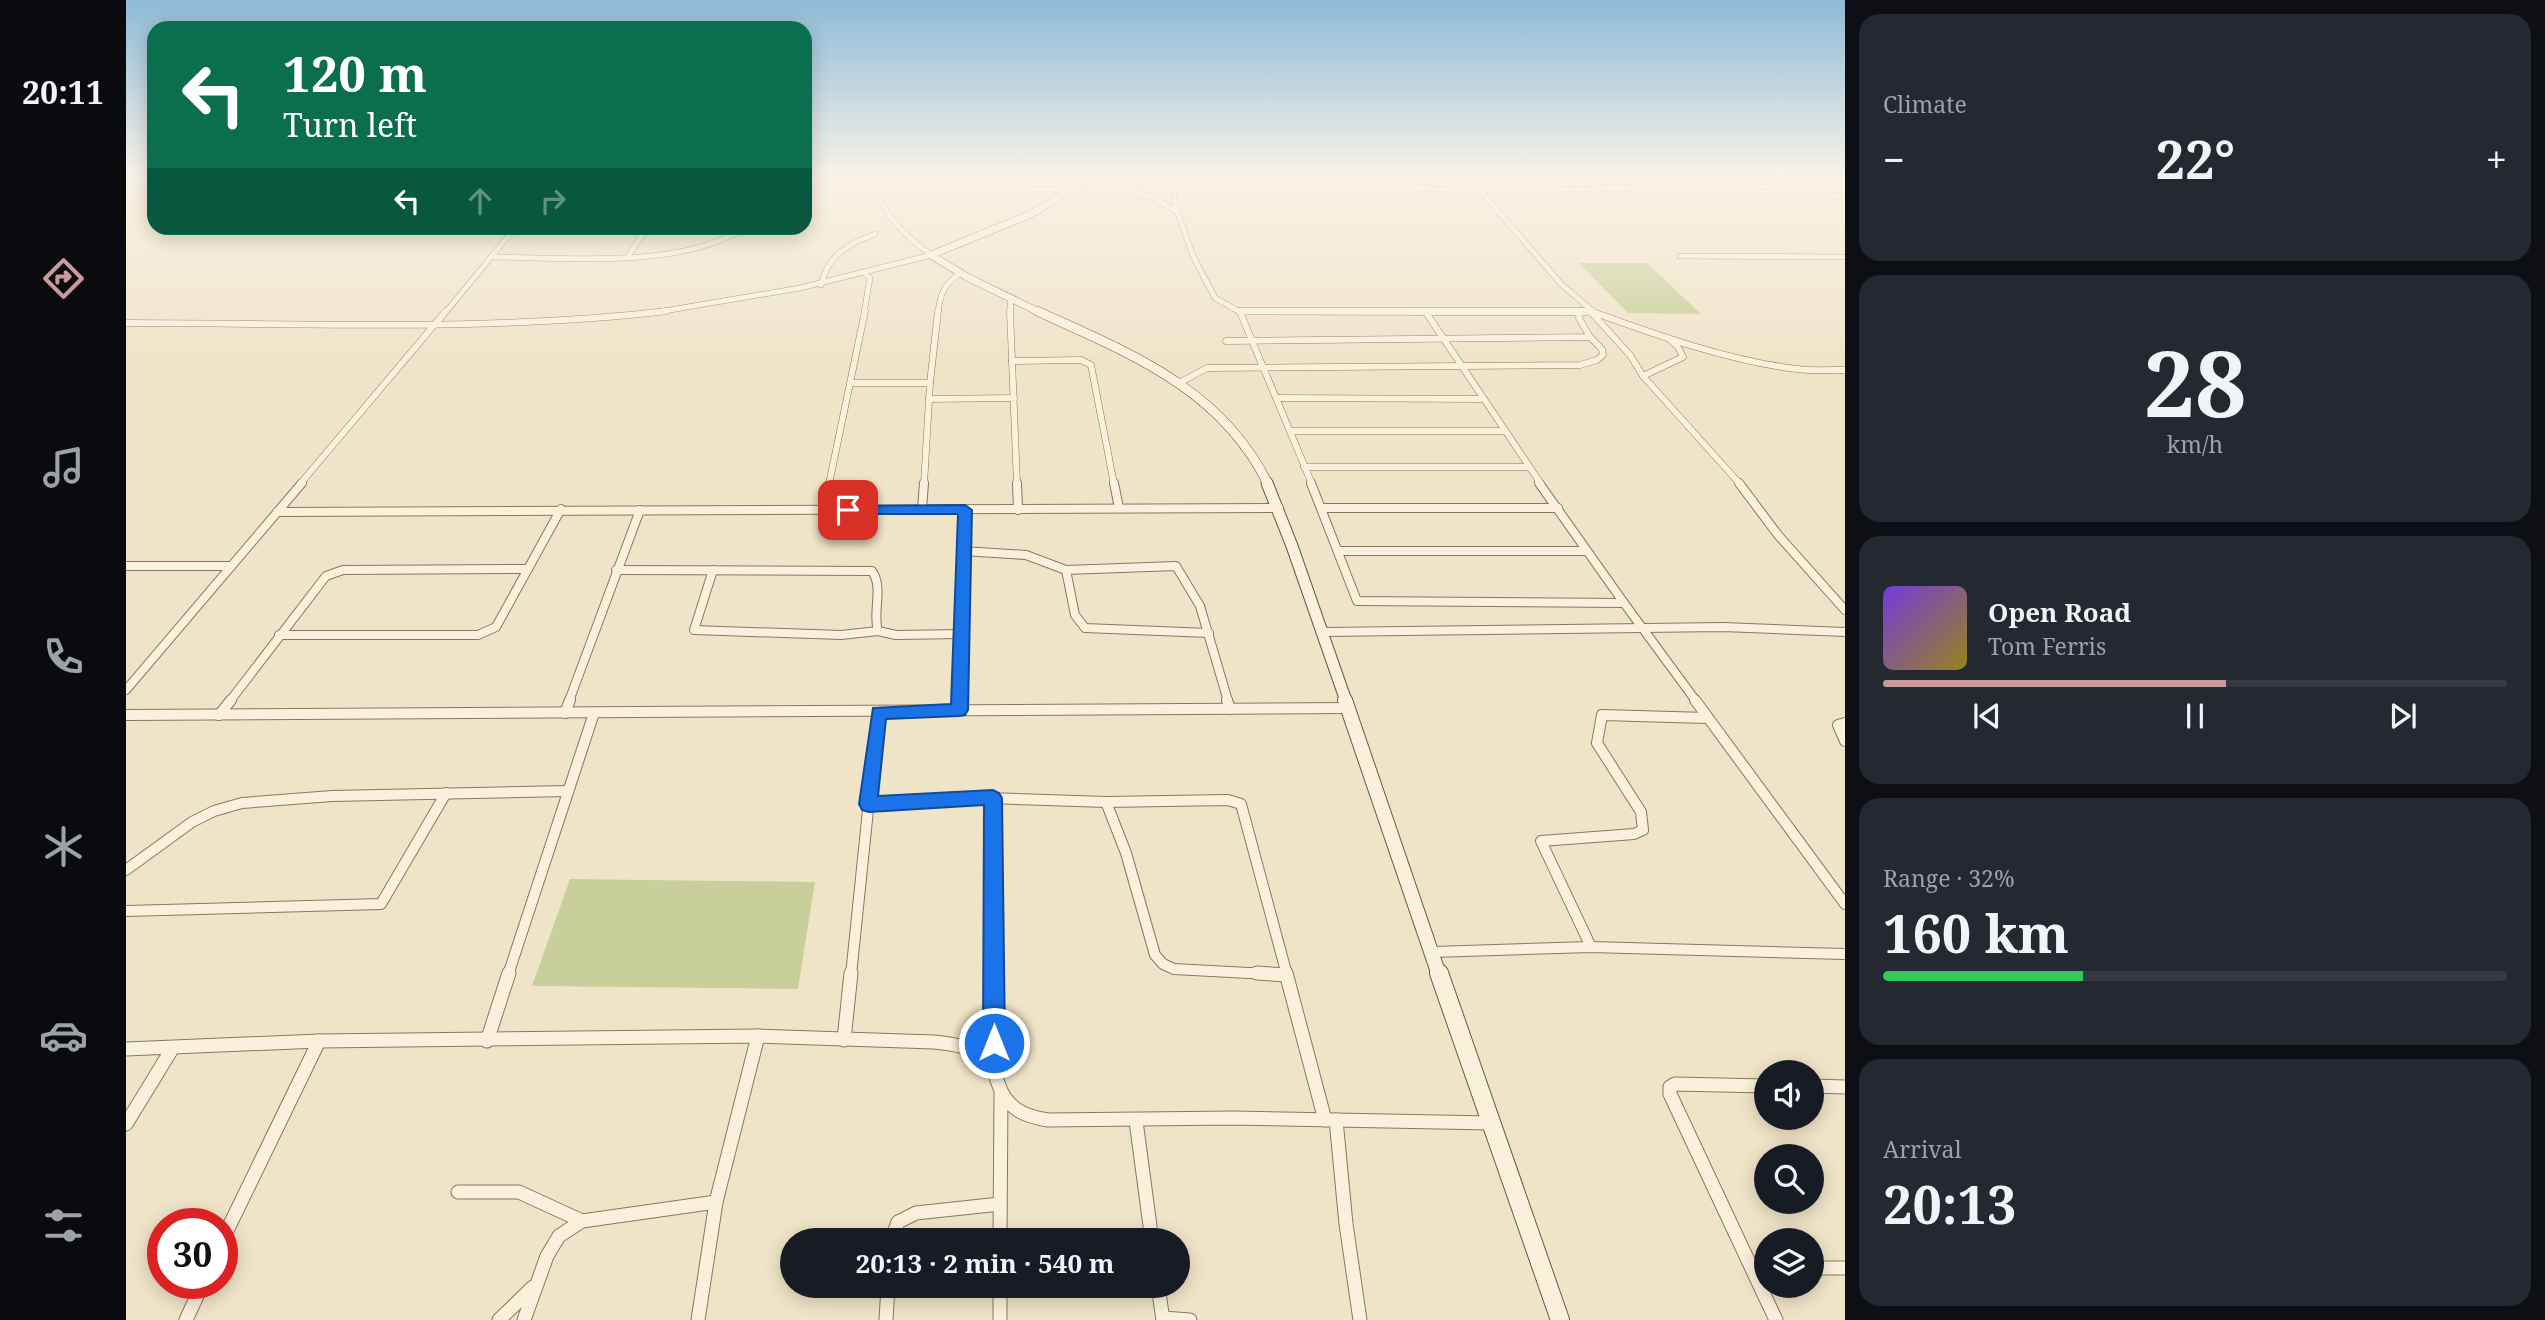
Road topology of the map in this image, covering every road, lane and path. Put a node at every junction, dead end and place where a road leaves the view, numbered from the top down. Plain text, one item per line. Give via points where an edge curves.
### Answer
1 (508, 238) edge
2 (641, 238) edge
3 (730, 238) edge
4 (864, 238) edge
5 (910, 238) edge
6 (976, 238) edge
7 (1187, 238) edge
8 (1521, 238) edge
9 (963, 243) junction
10 (629, 255) junction
11 (931, 255) junction
12 (1680, 256) dead end
13 (491, 257) junction
14 (1845, 257) edge
15 (865, 274) junction
16 (958, 274) junction
17 (821, 285) junction
18 (1010, 299) junction
19 (1580, 310) junction
20 (1425, 311) junction
21 (1590, 311) junction
22 (1240, 312) junction
23 (126, 323) edge
24 (437, 324) junction
25 (1664, 336) junction
26 (1591, 337) junction
27 (1446, 339) junction
28 (1252, 340) junction
29 (1226, 341) dead end
30 (1012, 361) junction
31 (1464, 366) junction
32 (1263, 368) junction
33 (1845, 370) edge
34 (1643, 376) junction
35 (851, 383) junction
36 (930, 383) junction
37 (1179, 383) junction
38 (929, 398) junction
39 (1014, 398) junction
40 (1277, 398) junction
41 (1482, 399) junction
42 (1291, 431) junction
43 (1503, 431) junction
44 (1304, 467) junction
45 (1530, 467) junction
46 (1119, 508) junction
47 (1279, 508) junction
48 (1321, 508) junction
49 (1558, 508) junction
50 (561, 509) junction
51 (922, 509) junction
52 (640, 510) junction
53 (824, 510) junction
54 (965, 510) junction
55 (1018, 510) junction
56 (277, 512) junction
57 (963, 551) junction
58 (1338, 551) junction
59 (1587, 551) junction
60 (126, 566) edge
61 (231, 566) junction
62 (528, 569) junction
63 (615, 570) junction
64 (713, 570) junction
65 (1066, 570) junction
66 (1624, 603) junction
67 (1845, 610) edge
68 (1644, 627) junction
69 (878, 631) junction
70 (1323, 632) junction
71 (1845, 632) edge
72 (1209, 633) junction
73 (961, 634) junction
74 (279, 635) junction
75 (126, 690) edge
76 (1348, 708) junction
77 (1230, 709) junction
78 (959, 710) junction
79 (565, 713) junction
80 (594, 713) junction
81 (878, 713) junction
82 (126, 715) edge
83 (219, 715) junction
84 (1707, 718) junction
85 (1845, 723) edge
86 (1845, 741) edge
87 (568, 791) junction
88 (446, 793) junction
89 (993, 798) junction
90 (1105, 802) junction
91 (869, 804) junction
92 (126, 870) edge
93 (1845, 904) edge
94 (126, 911) edge
95 (1591, 947) junction
96 (1433, 952) junction
97 (1845, 954) edge
98 (1286, 975) junction
99 (758, 1036) junction
100 (844, 1040) junction
101 (319, 1041) junction
102 (487, 1041) junction
103 (126, 1049) edge
104 (172, 1049) junction
105 (995, 1070) junction
106 (1754, 1086) edge
107 (1824, 1086) edge
108 (1845, 1087) edge
109 (1001, 1091) junction
110 (1330, 1120) junction
111 (1136, 1121) junction
112 (1490, 1123) junction
113 (126, 1124) edge
114 (458, 1192) dead end
115 (716, 1202) junction
116 (1000, 1204) junction
117 (238, 1208) edge
118 (582, 1221) junction
119 (896, 1228) edge
120 (1000, 1228) edge
121 (1150, 1228) edge
122 (1754, 1258) edge
123 (1824, 1268) edge
124 (1845, 1268) edge
125 (534, 1286) junction
126 (887, 1298) edge
127 (1000, 1298) edge
128 (1160, 1298) edge
129 (1769, 1298) edge
130 (196, 1299) edge
131 (1163, 1319) edge
132 (186, 1320) edge
133 (499, 1320) edge
134 (524, 1320) edge
135 (698, 1320) edge
136 (886, 1320) edge
137 (1000, 1320) edge
138 (1190, 1320) edge
139 (1360, 1320) edge
140 (1560, 1320) edge
141 (1776, 1320) edge

1 - 13 street
2 - 10 street
3 - 10 street via 707,246
4 - 17 street via 832,256
5 - 11 street
6 - 9 main road
7 - 22 street via 1209,290
8 - 21 street
9 - 11 main road
9 - 16 main road via 951,257
10 - 13 street
11 - 15 street
11 - 16 main road
12 - 14 street
13 - 24 street
15 - 17 street
15 - 35 street via 870,280
16 - 18 main road
16 - 36 street via 942,289
17 - 24 street via 611,317
18 - 30 street
18 - 37 main road via 1117,345
19 - 20 street
19 - 21 street
19 - 26 street via 1579,318
20 - 22 street
20 - 27 street
21 - 25 street
21 - 34 street
22 - 28 street
23 - 24 street
24 - 56 street
25 - 33 street via 1771,365
25 - 34 street via 1683,358
26 - 27 street
26 - 31 street via 1603,355 1580,365
27 - 28 street
27 - 31 street
28 - 29 street
28 - 32 street
30 - 39 street
30 - 46 street via 1081,360 1091,365
31 - 32 street
31 - 41 street
32 - 37 street via 1207,368
32 - 40 street
34 - 67 street
35 - 36 street
35 - 53 street
36 - 38 street
37 - 47 main road via 1227,421 1257,464
38 - 39 street
38 - 51 street
39 - 55 street
40 - 41 street
40 - 42 street
41 - 43 street
42 - 43 street
42 - 44 street
43 - 45 street
44 - 45 street
44 - 48 street
45 - 49 street
46 - 47 street
46 - 55 street
47 - 70 main road
48 - 49 street
48 - 58 street
49 - 59 street
50 - 52 street
50 - 56 street
50 - 62 street
51 - 53 street
51 - 54 street
52 - 53 street
52 - 63 street
54 - 55 street
54 - 57 street
56 - 61 street
57 - 65 street via 1026,555
57 - 73 street
58 - 59 street
58 - 66 street via 1359,603
59 - 66 street
60 - 61 street
61 - 75 street
62 - 74 street via 333,572 318,583
62 - 74 street via 501,621 478,635
63 - 64 street
63 - 79 street
64 - 69 street via 872,571 877,579
64 - 69 street via 694,631 841,635
65 - 72 street via 1176,566 1197,598
65 - 72 street via 1075,615 1086,628
66 - 68 street
68 - 70 street
68 - 71 street
68 - 84 street
69 - 73 street
70 - 76 main road
72 - 77 street
73 - 78 street
74 - 83 street
76 - 77 street
76 - 96 main road
77 - 78 street
78 - 81 street
79 - 80 street
79 - 83 street
80 - 81 street
80 - 87 street
81 - 91 street
82 - 83 street
84 - 93 street
84 - 95 street via 1602,715 1597,743 1641,812 1643,830 1541,841
85 - 86 street via 1838,729
87 - 88 street
87 - 102 street
88 - 92 street via 242,803 192,822
88 - 94 street via 381,904
89 - 90 street
89 - 91 street
89 - 105 street
90 - 98 street via 1126,853 1155,955 1163,964 1174,969
90 - 98 street via 1228,800 1241,804
91 - 100 street
95 - 96 street
95 - 97 street
96 - 112 main road
98 - 110 street
99 - 100 street
99 - 102 street
99 - 115 street
100 - 105 street via 962,1045 983,1055
101 - 102 street
101 - 104 street
101 - 117 street
103 - 104 street
104 - 113 street
105 - 109 street
106 - 122 street via 1675,1084 1670,1094
107 - 108 street
109 - 111 street via 1009,1105 1042,1120
109 - 116 street
110 - 111 street
110 - 112 street
110 - 139 street
111 - 121 street
112 - 140 main road
114 - 118 street via 519,1192
115 - 118 street
115 - 135 street
116 - 119 street via 916,1213 898,1222
116 - 120 street
118 - 125 street via 559,1236
123 - 124 street
125 - 133 street
125 - 134 street
126 - 136 street
127 - 137 street
128 - 131 street
129 - 141 street
130 - 132 street
131 - 138 street

